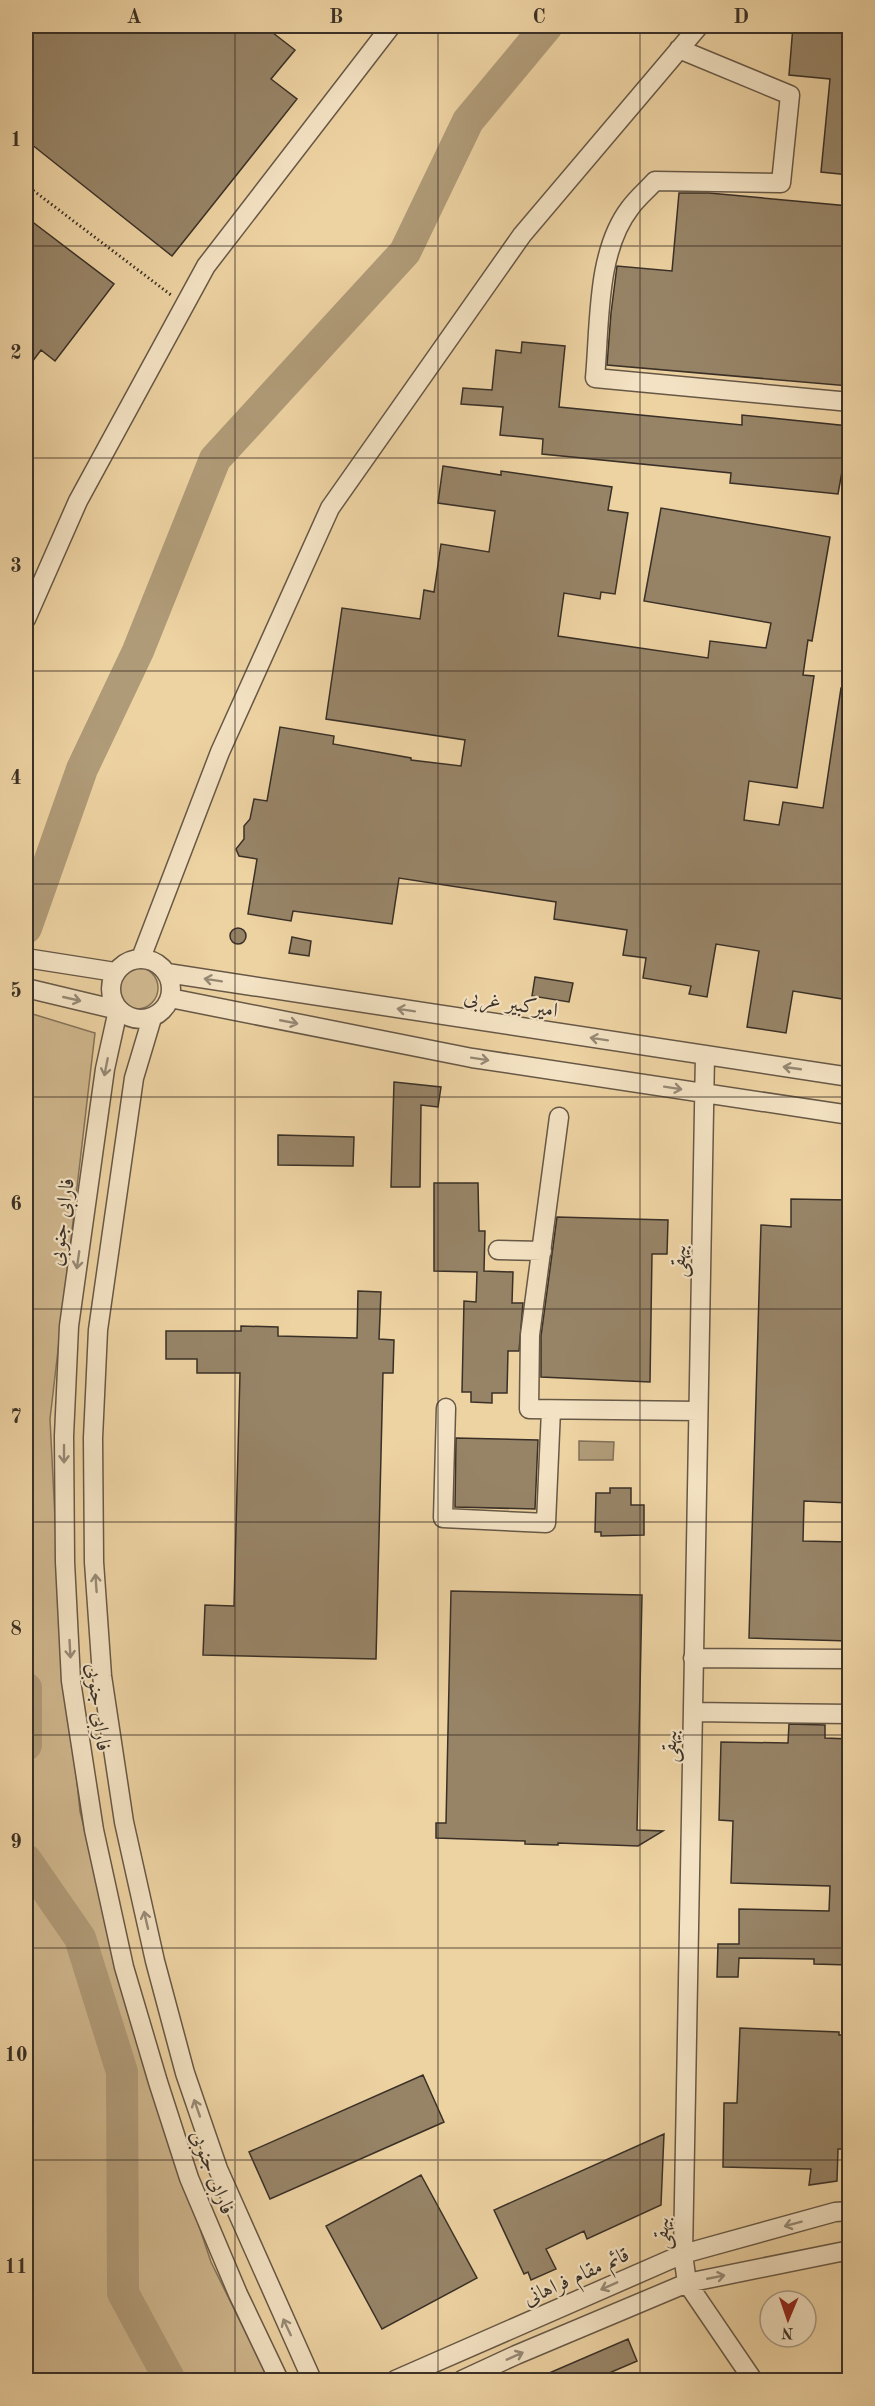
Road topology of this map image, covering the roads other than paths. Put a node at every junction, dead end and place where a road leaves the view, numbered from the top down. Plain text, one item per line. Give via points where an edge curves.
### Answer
1 (391, 26) edge
2 (699, 26) edge
3 (679, 49) junction
4 (849, 402) edge
5 (26, 619) edge
6 (26, 958) edge
7 (141, 958) junction
8 (115, 972) junction
9 (167, 973) junction
10 (26, 988) edge
11 (170, 998) junction
12 (118, 1010) junction
13 (152, 1018) junction
14 (705, 1055) junction
15 (849, 1077) edge
16 (703, 1093) junction
17 (849, 1115) edge
18 (559, 1117) dead end
19 (498, 1250) dead end
20 (542, 1251) junction
21 (446, 1408) dead end
22 (551, 1410) junction
23 (698, 1411) junction
24 (693, 1658) junction
25 (849, 1659) edge
26 (693, 1712) junction
27 (849, 1714) edge
28 (849, 2211) edge
29 (849, 2250) edge
30 (683, 2254) junction
31 (687, 2283) junction
32 (279, 2380) edge
33 (312, 2380) edge
34 (395, 2380) edge
35 (462, 2380) edge
36 (753, 2380) edge

1 - 5 street via 206,266 78,501
2 - 3 street
3 - 4 street via 790,94 782,183 655,181 629,209 612,239 604,272 595,378
3 - 7 street via 522,235 330,508 220,752
6 - 8 street
7 - 8 street
7 - 9 street via 151,960
8 - 12 street via 110,992
9 - 11 street
14 -> 9 street, امیرکبیر غربی
10 -> 12 street
11 - 13 street
11 -> 16 street via 472,1058
12 - 13 street via 134,1019
12 -> 32 street, فارابی جنوبی via 105,1069 69,1326 64,1436 71,1681 94,1830 124,1968 189,2178
33 -> 13 street, فارابی جنوبی via 218,2169 185,2073 124,1822 102,1676 94,1562 93,1438 98,1330 134,1077
15 -> 14 street, امیرکبیر غربی
14 - 16 street, بیهقی
16 - 17 street
16 - 23 street, بیهقی
18 - 20 street
19 - 20 street
20 - 22 street via 530,1335 529,1409
21 - 22 street via 443,1518 546,1523
22 - 23 street
23 - 24 street, بیهقی
24 - 25 street
24 - 26 street, بیهقی
26 - 27 street
26 - 30 street, بیهقی
28 -> 30 street, قائم مقام فراهانی
31 -> 29 street
30 - 31 street, بیهقی
30 -> 34 street, قائم مقام فراهانی
35 -> 31 street
31 - 36 street, بیهقی

